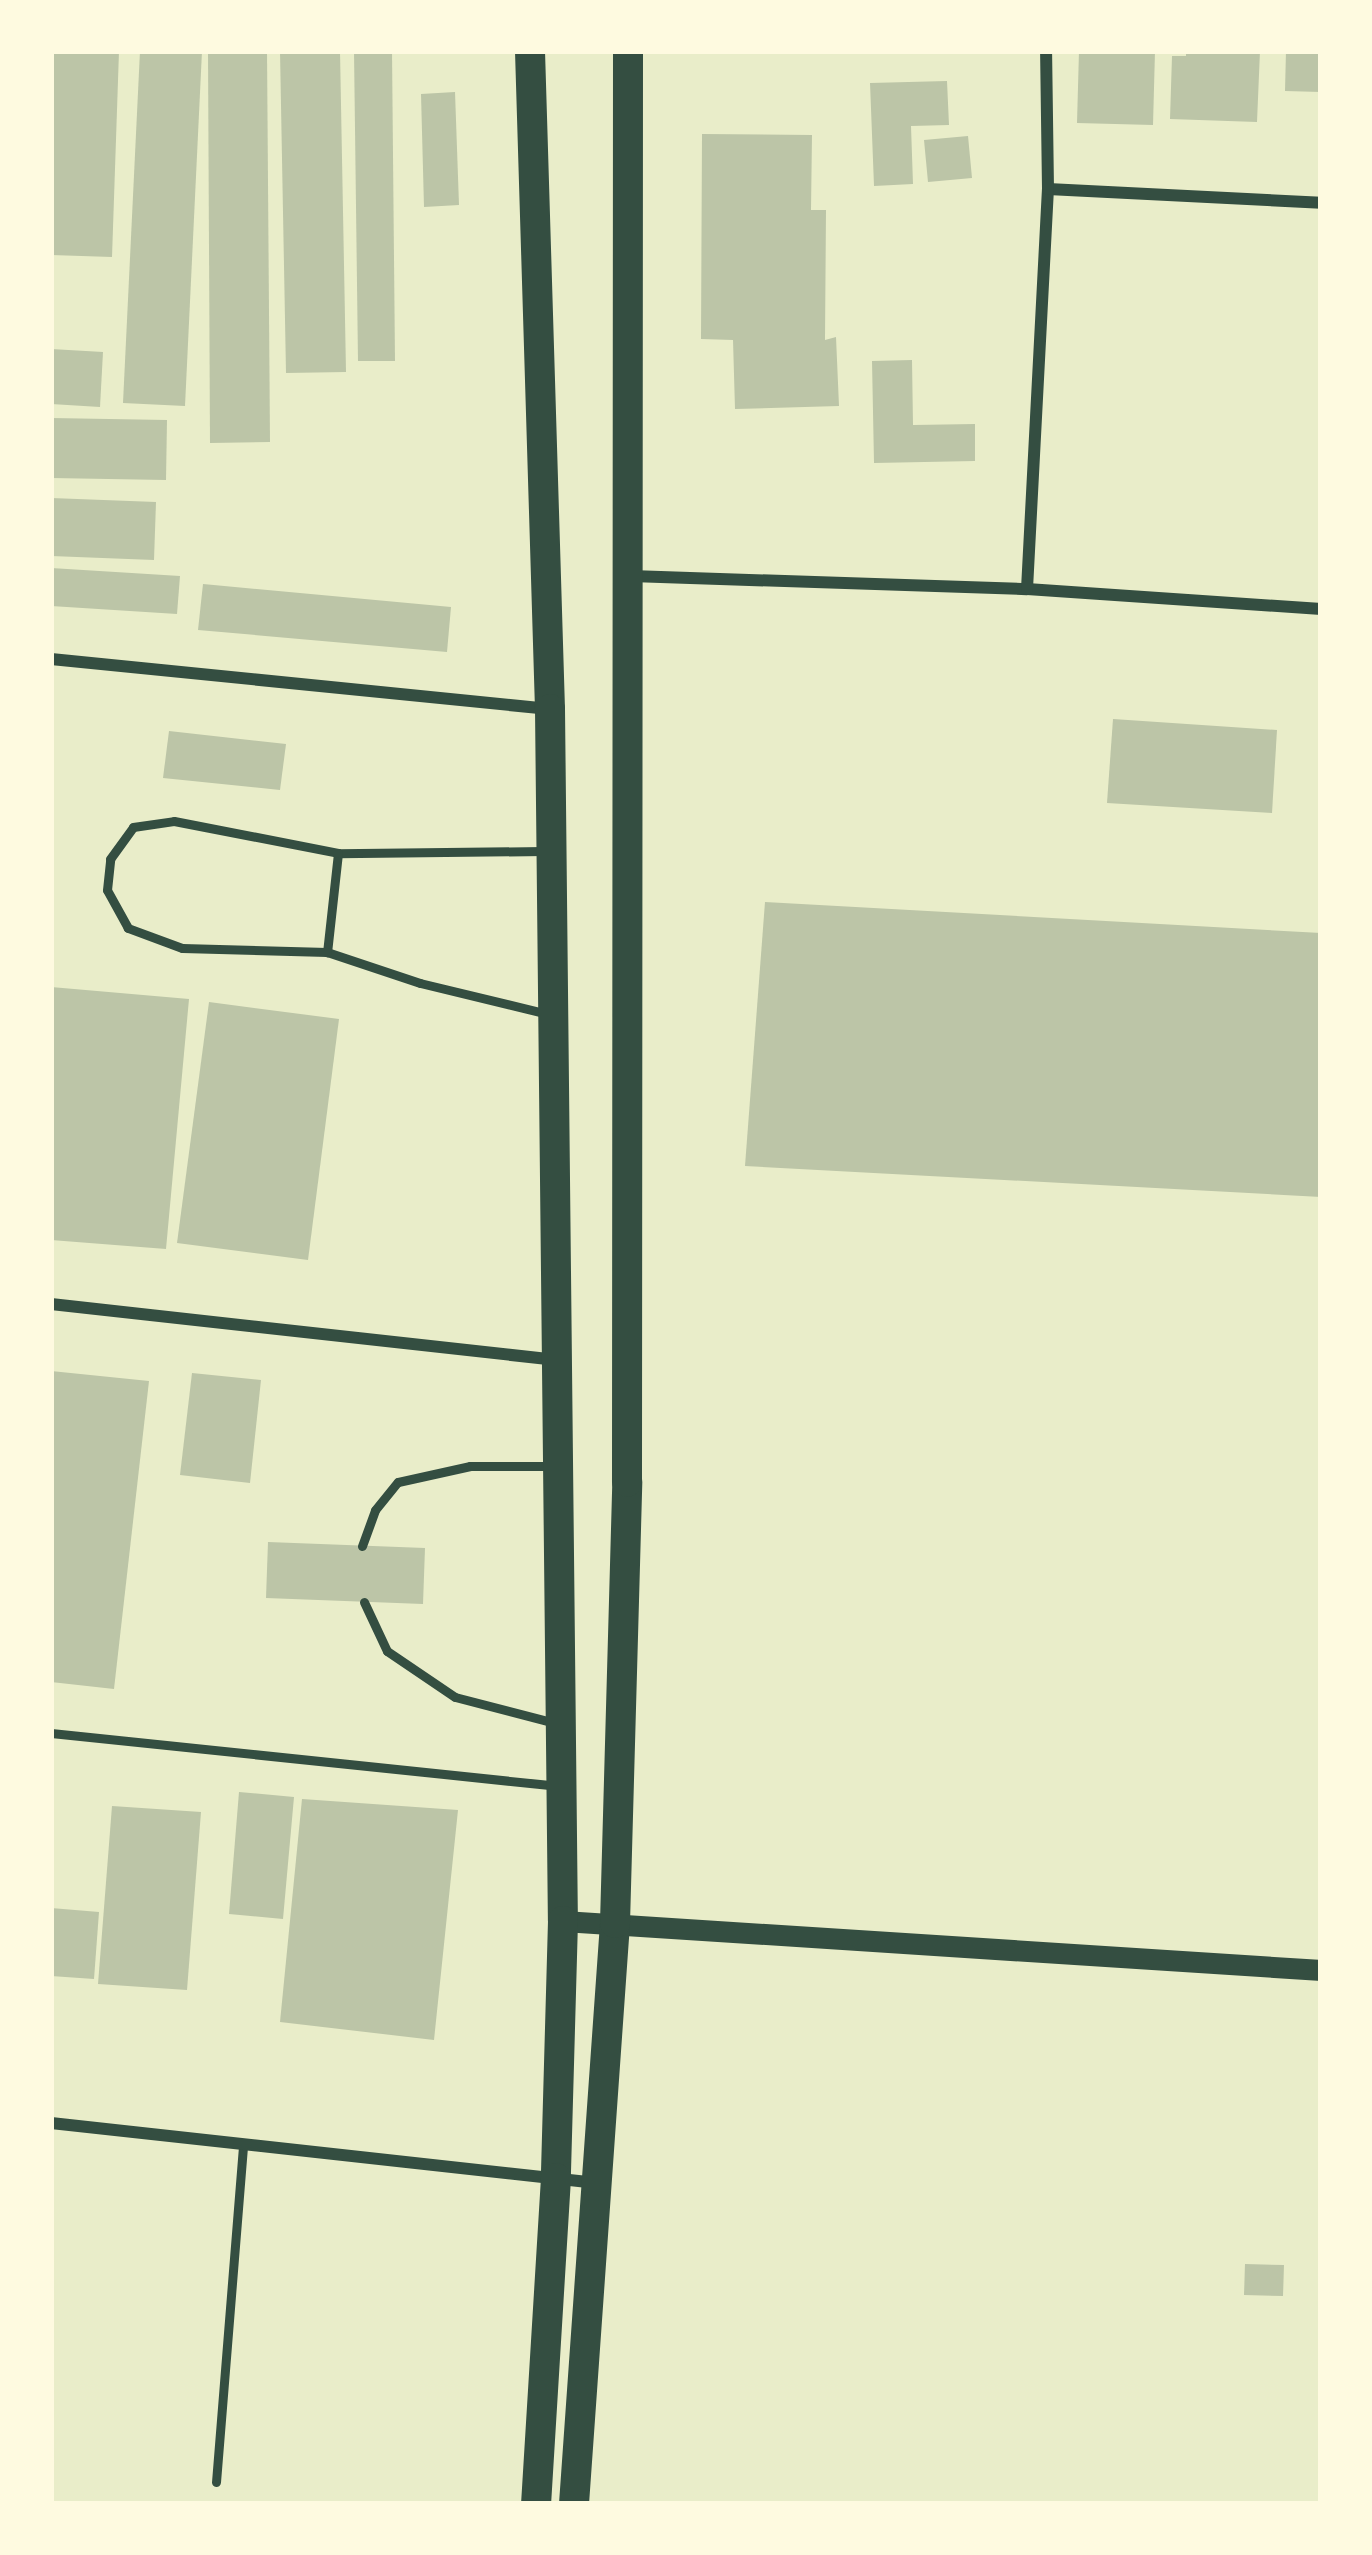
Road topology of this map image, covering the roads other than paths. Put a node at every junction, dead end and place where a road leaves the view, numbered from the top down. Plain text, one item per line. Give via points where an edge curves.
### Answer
1 (530, 51) edge
2 (628, 51) edge
3 (1046, 51) edge
4 (1048, 189) junction
5 (1321, 203) edge
6 (630, 576) junction
7 (1027, 590) junction
8 (1321, 609) edge
9 (51, 659) edge
10 (550, 709) junction
11 (552, 851) junction
12 (338, 853) junction
13 (326, 952) junction
14 (553, 1015) junction
15 (51, 1304) edge
16 (560, 1360) junction
17 (560, 1466) junction
18 (362, 1546) dead end
19 (364, 1602) dead end
20 (560, 1724) junction
21 (51, 1733) edge
22 (562, 1786) junction
23 (563, 1921) junction
24 (614, 1923) junction
25 (1321, 1970) edge
26 (51, 2123) edge
27 (243, 2144) junction
28 (556, 2178) junction
29 (598, 2183) junction
30 (216, 2482) dead end
31 (536, 2504) edge
32 (574, 2504) edge

1 - 10 main road
2 - 6 main road
3 - 4 street
4 - 5 street
4 - 7 street
6 - 7 street
6 - 24 main road via 631,1226
7 - 8 street
9 - 10 street
10 - 11 main road
11 - 12 lane
11 - 14 main road
12 - 13 lane
12 - 13 lane via 174,820 133,827 110,859 107,890 128,928 182,948
13 - 14 lane
14 - 16 main road
15 - 16 street
16 - 17 main road
17 - 18 lane via 470,1466 398,1482 375,1510
17 - 20 main road
19 - 20 lane via 386,1651 455,1697
20 - 22 main road
21 - 22 lane
22 - 23 main road
23 - 24 street
23 - 28 main road
24 - 25 street
24 - 29 main road
26 - 27 street
27 - 28 street
27 - 30 lane
28 - 29 street
28 - 31 main road
29 - 32 main road

